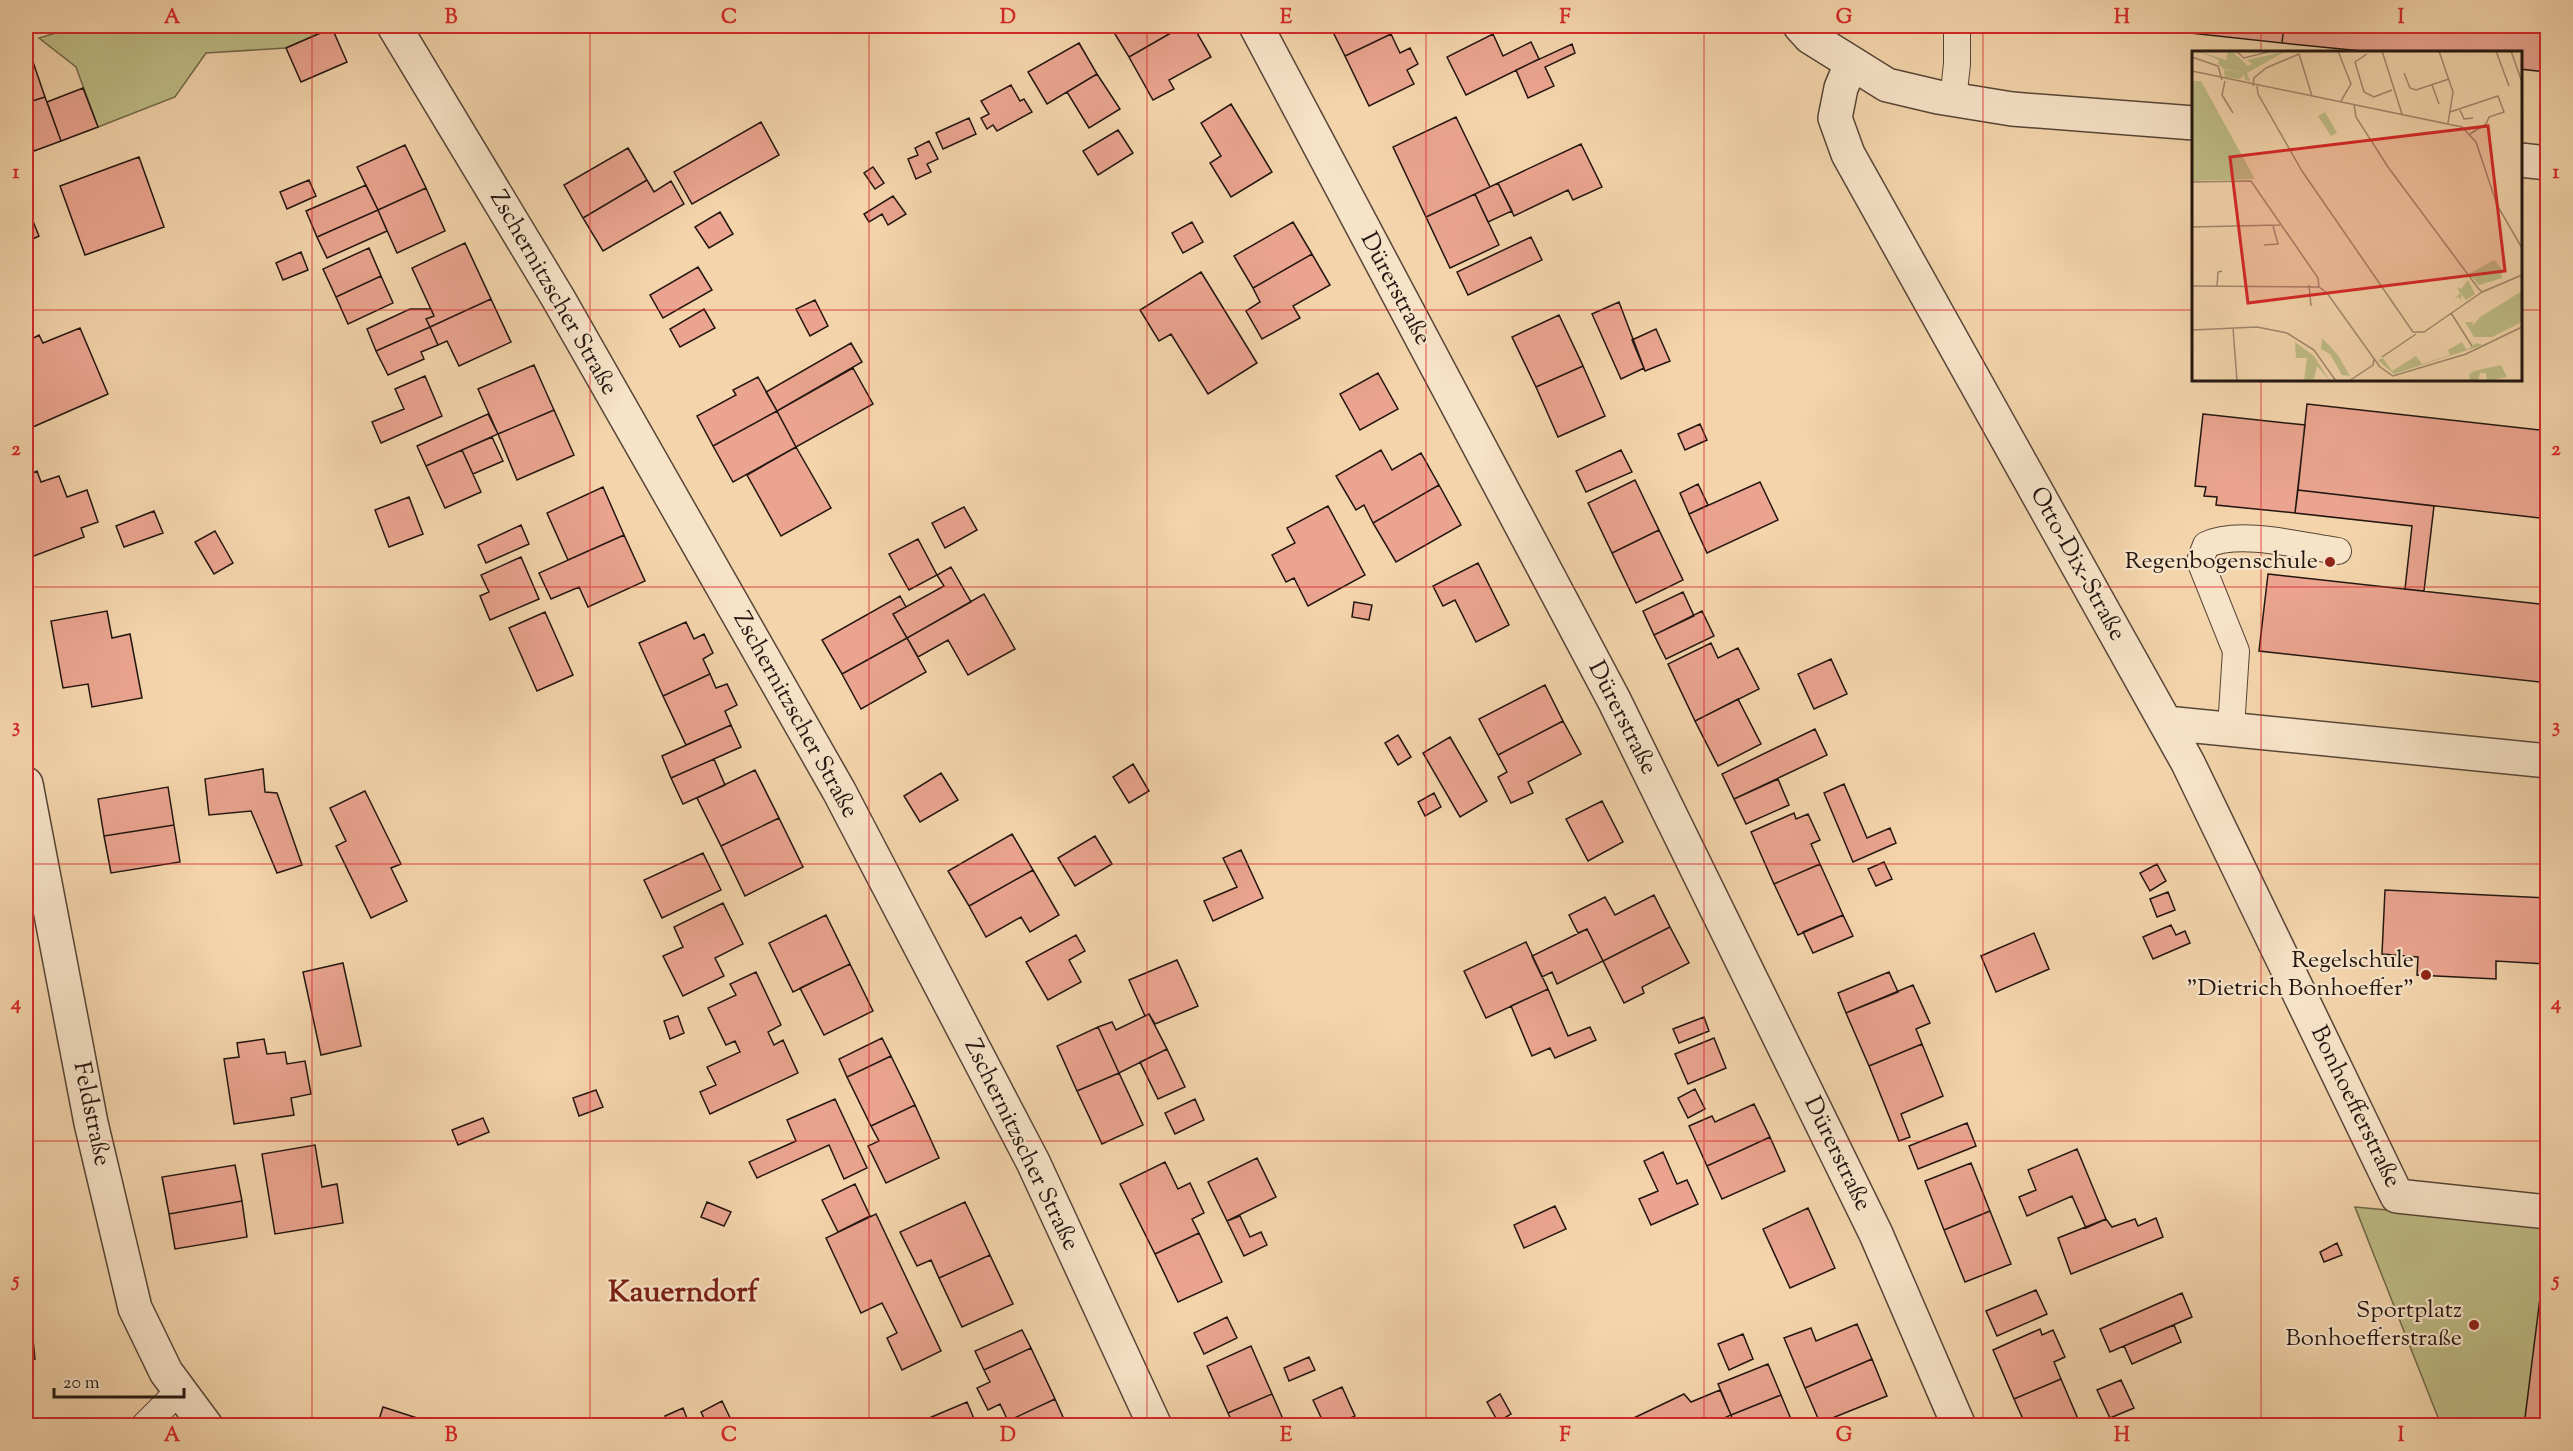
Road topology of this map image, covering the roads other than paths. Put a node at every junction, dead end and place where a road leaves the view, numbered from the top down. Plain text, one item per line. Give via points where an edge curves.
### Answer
1 (394, 26) edge
2 (1256, 26) edge
3 (1800, 26) edge
4 (1957, 26) edge
5 (1851, 64) junction
6 (1953, 100) junction
7 (2192, 123) edge
8 (2522, 160) edge
9 (2547, 164) edge
10 (2338, 551) dead end
11 (2166, 723) junction
12 (2230, 728) junction
13 (2547, 761) edge
14 (26, 784) edge
15 (2547, 1212) edge
16 (180, 1390) junction
17 (144, 1425) edge
18 (206, 1425) edge
19 (1155, 1425) edge
20 (1959, 1425) edge

1 - 19 street, Zschernitzscher Straße via 558,298 839,790 1033,1162
2 - 20 street, Dürerstraße via 1614,700 1876,1234
3 - 5 street
4 - 6 lane
5 - 6 street via 1887,84
5 - 11 street, Otto-Dix-Straße via 1835,118 1848,154
6 - 7 street via 2012,109
8 - 9 street
10 - 12 lane via 2241,538 2220,538 2206,545 2200,561 2236,651
11 - 12 street
11 - 15 street, Bonhoefferstraße via 2397,1196
12 - 13 street
14 - 16 street, Feldstraße via 91,1123 135,1308 166,1372
16 - 17 lane
16 - 18 street, Feldstraße

